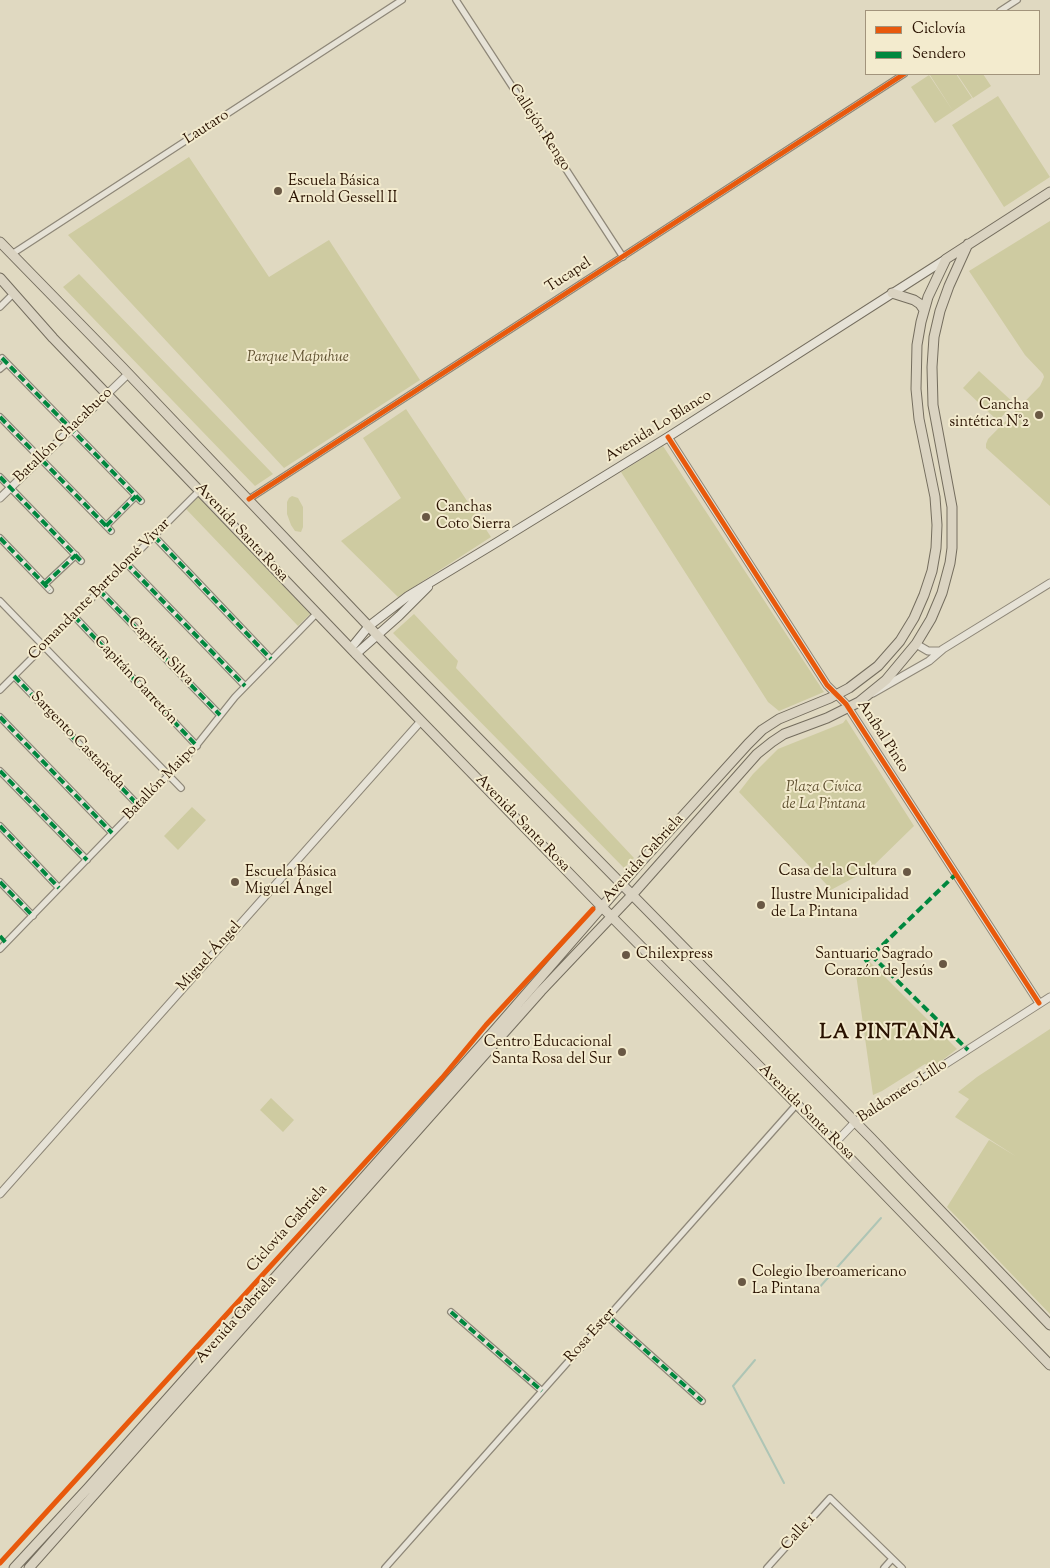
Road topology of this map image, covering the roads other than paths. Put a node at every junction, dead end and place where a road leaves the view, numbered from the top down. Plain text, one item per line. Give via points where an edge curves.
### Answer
1 (402, 0) edge
2 (456, 0) edge
3 (1017, 0) edge
4 (1002, 10) edge
5 (902, 75) edge
6 (1050, 192) edge
7 (0, 242) edge
8 (968, 244) junction
9 (12, 254) junction
10 (622, 257) junction
11 (946, 258) junction
12 (0, 278) edge
13 (14, 293) junction
14 (892, 293) junction
15 (0, 307) edge
16 (924, 310) junction
17 (2, 358) dead end
18 (7, 363) junction
19 (0, 369) edge
20 (128, 374) junction
21 (107, 394) junction
22 (0, 417) edge
23 (71, 429) junction
24 (668, 436) junction
25 (942, 450) junction
26 (926, 454) junction
27 (40, 459) junction
28 (0, 478) edge
29 (10, 488) junction
30 (200, 490) junction
31 (136, 496) junction
32 (0, 498) edge
33 (249, 500) junction
34 (141, 502) dead end
35 (154, 536) junction
36 (0, 538) edge
37 (76, 555) junction
38 (81, 560) dead end
39 (126, 564) junction
40 (438, 579) junction
41 (1050, 583) edge
42 (45, 584) junction
43 (50, 590) dead end
44 (99, 590) junction
45 (0, 601) edge
46 (396, 604) junction
47 (404, 612) junction
48 (317, 613) junction
49 (74, 616) junction
50 (370, 626) junction
51 (378, 635) junction
52 (900, 641) junction
53 (916, 644) junction
54 (44, 646) junction
55 (943, 650) junction
56 (354, 651) junction
57 (271, 659) junction
58 (14, 676) junction
59 (245, 686) junction
60 (0, 690) edge
61 (837, 695) junction
62 (868, 696) junction
63 (849, 708) junction
64 (220, 715) junction
65 (0, 717) edge
66 (421, 721) junction
67 (197, 746) junction
68 (0, 771) edge
69 (169, 775) junction
70 (181, 788) dead end
71 (139, 806) junction
72 (0, 826) edge
73 (112, 833) junction
74 (87, 860) junction
75 (0, 882) edge
76 (622, 885) junction
77 (59, 888) junction
78 (632, 895) junction
79 (602, 907) junction
80 (33, 916) junction
81 (611, 916) junction
82 (0, 936) edge
83 (6, 943) junction
84 (0, 949) edge
85 (1050, 997) edge
86 (1039, 1003) junction
87 (797, 1104) junction
88 (855, 1122) junction
89 (835, 1143) junction
90 (0, 1194) edge
91 (451, 1312) dead end
92 (608, 1317) junction
93 (1050, 1325) edge
94 (1050, 1365) edge
95 (542, 1391) junction
96 (702, 1401) dead end
97 (892, 1559) junction
98 (14, 1568) edge
99 (28, 1568) edge
100 (385, 1568) edge
101 (767, 1568) edge
102 (884, 1568) edge
103 (902, 1568) edge

1 - 9 street, Lautaro
2 - 10 street, Callejón Rengo
3 - 4 street
5 - 10 street, Tucapel
6 - 8 main road, Avenida Lo Blanco
7 - 9 main road, Avenida Santa Rosa
8 - 11 main road, Avenida Lo Blanco
8 - 25 main road, Avenida Gabriela via 949,286 937,324 932,367 934,405
9 - 20 main road, Avenida Santa Rosa
10 - 33 street, Tucapel
11 - 14 main road, Avenida Lo Blanco
11 - 16 main road, Avenida Gabriela
12 - 13 main road, Avenida Santa Rosa
13 - 15 street
13 - 21 main road, Avenida Santa Rosa
14 - 16 main road via 914,300
14 - 24 main road, Avenida Lo Blanco
16 - 26 main road, Avenida Gabriela via 915,374
17 - 18 street
18 - 19 street
18 - 23 street
20 - 21 street, Batallón Chacabuco
20 - 33 main road, Avenida Santa Rosa
21 - 23 street, Batallón Chacabuco
21 - 30 main road, Avenida Santa Rosa
22 - 27 street
23 - 27 street, Batallón Chacabuco
23 - 31 street
24 - 40 main road, Avenida Lo Blanco
24 - 61 street, Aníbal Pinto via 827,685
25 - 26 main road
25 - 53 main road, Avenida Gabriela via 952,507 952,548 942,593
26 - 52 main road, Avenida Gabriela via 936,504 936,548 924,595
27 - 29 street, Batallón Chacabuco
27 - 31 street via 108,528
28 - 29 street
29 - 32 street, Batallón Chacabuco
29 - 37 street
30 - 35 street, Comandante Bartolomé Vivar
30 - 48 main road, Avenida Santa Rosa
31 - 34 street
33 - 50 main road, Avenida Santa Rosa
35 - 39 street, Comandante Bartolomé Vivar
35 - 57 street
36 - 42 street
37 - 38 street
37 - 42 street
39 - 44 street, Comandante Bartolomé Vivar
39 - 59 street
40 - 46 main road, Avenida Lo Blanco
40 - 47 main road, Avenida Lo Blanco
41 - 55 street
42 - 43 street
44 - 49 street, Comandante Bartolomé Vivar
44 - 64 street, Capitán Silva
45 - 54 street
46 - 47 main road
46 - 50 main road, Avenida Lo Blanco
47 - 51 main road, Avenida Lo Blanco
48 - 56 main road, Avenida Santa Rosa
48 - 57 street, Batallón Maipo
49 - 54 street, Comandante Bartolomé Vivar
49 - 67 street, Capitán Garretón
50 - 51 main road, Avenida Santa Rosa
50 - 56 main road, Avenida Lo Blanco
51 - 56 main road, Avenida Lo Blanco
51 - 76 main road, Avenida Santa Rosa
52 - 53 main road
52 - 61 main road, Avenida Gabriela via 878,666
53 - 55 street via 932,652
53 - 62 main road, Avenida Gabriela via 895,671
54 - 58 street, Comandante Bartolomé Vivar
54 - 69 street
55 - 62 street
56 - 66 main road, Avenida Santa Rosa
57 - 59 street, Batallón Maipo
58 - 60 street, Comandante Bartolomé Vivar
58 - 71 street, Sargento Castañeda
59 - 64 street, Batallón Maipo
61 - 63 street, Aníbal Pinto
61 - 76 main road, Avenida Gabriela via 762,730
62 - 63 main road, Avenida Gabriela
63 - 78 main road, Avenida Gabriela via 784,734 766,746
63 - 86 street, Aníbal Pinto
64 - 67 street, Batallón Maipo
65 - 73 street
66 - 79 main road, Avenida Santa Rosa
66 - 90 street, Miguel Ángel
67 - 69 street, Batallón Maipo
68 - 74 street
69 - 70 street
69 - 71 street, Batallón Maipo
71 - 73 street, Batallón Maipo
72 - 77 street
73 - 74 street, Batallón Maipo
74 - 77 street, Batallón Maipo
75 - 80 street
76 - 78 main road, Avenida Santa Rosa
76 - 79 main road, Avenida Gabriela
77 - 80 street, Batallón Maipo
78 - 81 main road, Avenida Gabriela
78 - 88 main road, Avenida Santa Rosa
79 - 81 main road, Avenida Santa Rosa
79 - 98 main road, Avenida Gabriela
80 - 83 street, Batallón Maipo
81 - 87 main road, Avenida Santa Rosa
81 - 99 main road, Avenida Gabriela
82 - 83 street
83 - 84 street, Batallón Maipo
85 - 86 street, Baldomero Lillo
86 - 88 street, Baldomero Lillo
87 - 89 main road, Avenida Santa Rosa
87 - 92 street, Rosa Ester
88 - 89 street, Baldomero Lillo
88 - 93 main road, Avenida Santa Rosa
89 - 94 main road, Avenida Santa Rosa
91 - 95 street
92 - 95 street, Rosa Ester
92 - 96 street
95 - 100 street, Rosa Ester
97 - 101 street, Calle 1 via 830,1498
97 - 102 street
97 - 103 street

